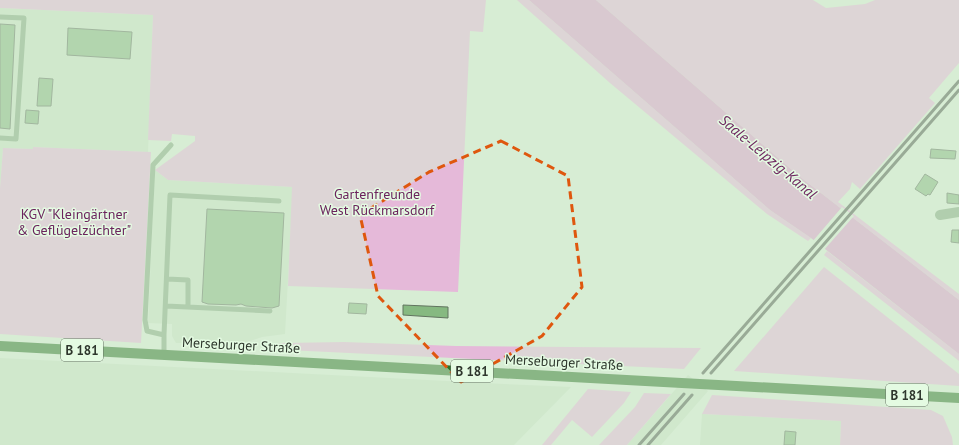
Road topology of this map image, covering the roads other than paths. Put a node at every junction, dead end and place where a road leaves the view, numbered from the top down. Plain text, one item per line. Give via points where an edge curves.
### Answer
1 (0, 17) edge
2 (0, 138) edge
3 (171, 145) dead end
4 (279, 201) dead end
5 (959, 212) edge
6 (940, 215) dead end
7 (167, 279) junction
8 (166, 306) junction
9 (188, 307) junction
10 (270, 311) dead end
11 (164, 335) junction
12 (0, 346) edge
13 (164, 355) junction
14 (959, 398) edge

1 - 2 lane via 24,18 16,139
3 - 11 lane via 152,165 145,320 147,331
4 - 7 lane via 170,194
5 - 6 street
7 - 8 lane
7 - 9 lane via 188,280
8 - 9 lane
8 - 11 lane
9 - 10 lane
11 - 13 lane
12 - 13 main road, Merseburger Straße / B 181
13 - 14 main road, Merseburger Straße / B 181

